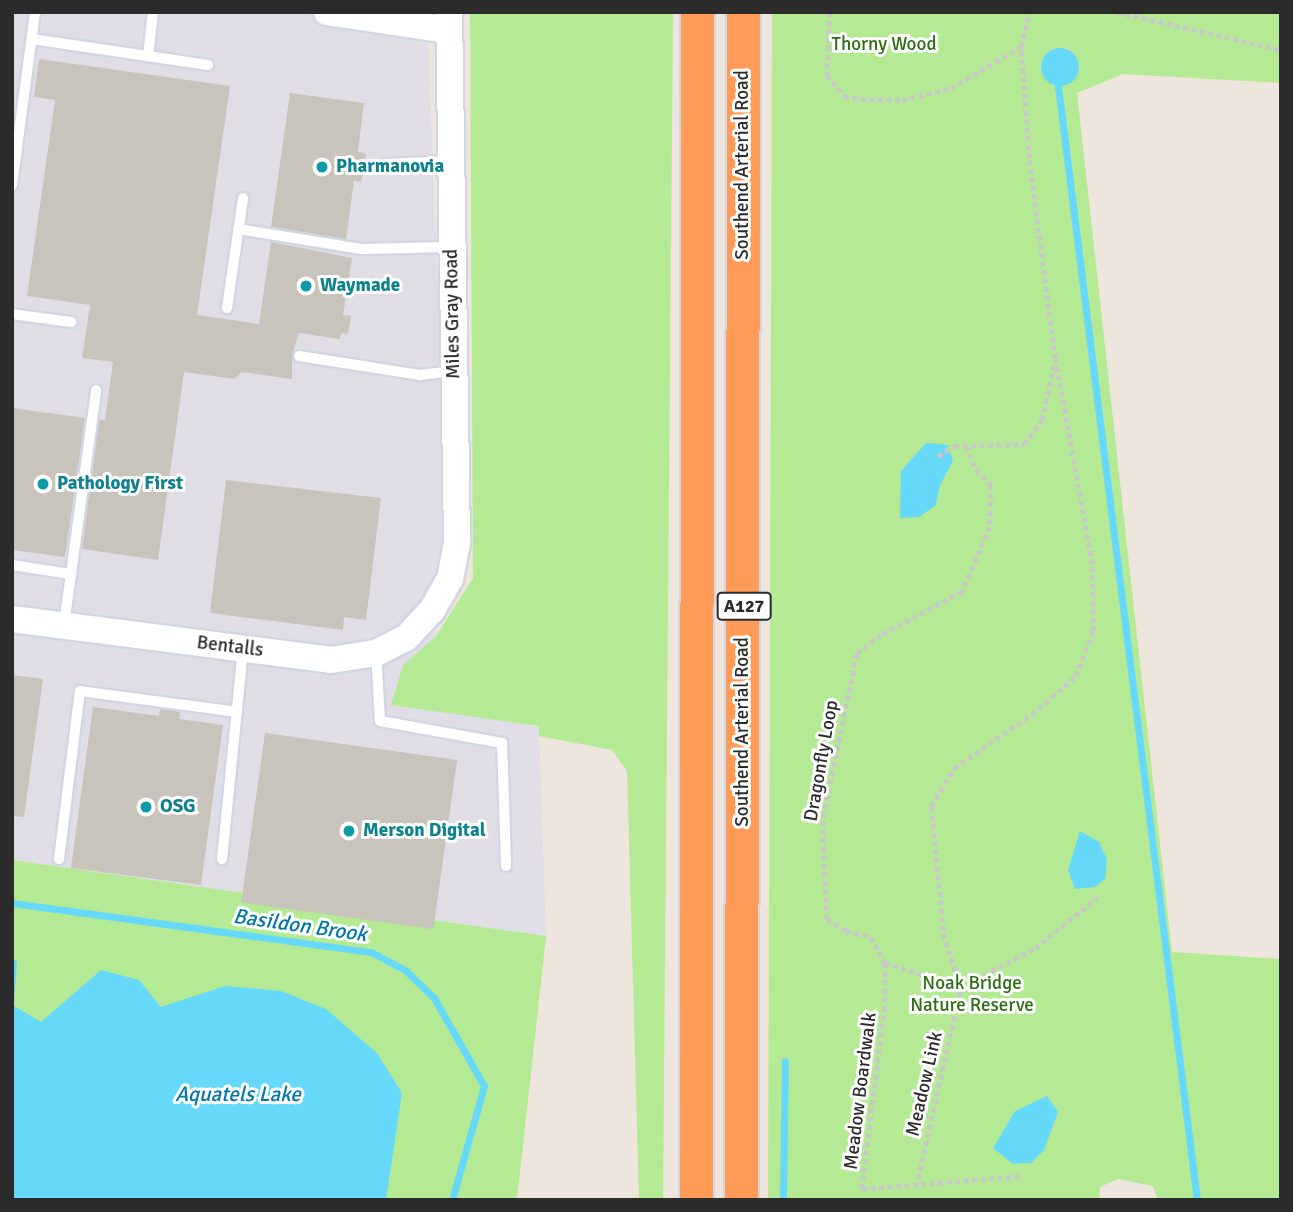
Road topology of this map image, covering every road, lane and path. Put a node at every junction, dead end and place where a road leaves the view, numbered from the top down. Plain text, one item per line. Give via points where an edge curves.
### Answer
1 (35, 12) edge
2 (153, 12) edge
3 (327, 12) edge
4 (697, 12) edge
5 (743, 12) edge
6 (830, 12) edge
7 (1029, 12) edge
8 (1117, 12) edge
9 (449, 21) edge
10 (32, 39) junction
11 (1021, 47) junction
12 (1281, 50) edge
13 (148, 56) junction
14 (208, 65) dead end
15 (450, 161) junction
16 (387, 164) dead end
17 (12, 185) edge
18 (243, 198) dead end
19 (238, 229) junction
20 (452, 247) junction
21 (227, 309) dead end
22 (12, 313) edge
23 (71, 322) dead end
24 (299, 356) dead end
25 (1055, 359) junction
26 (454, 372) junction
27 (96, 390) dead end
28 (966, 446) junction
29 (938, 456) dead end
30 (12, 565) edge
31 (71, 574) junction
32 (432, 610) joint
33 (12, 619) edge
34 (64, 626) junction
35 (243, 649) junction
36 (376, 653) junction
37 (237, 712) junction
38 (59, 859) dead end
39 (222, 859) dead end
40 (506, 866) dead end
41 (1097, 898) dead end
42 (885, 963) junction
43 (961, 988) junction
44 (1020, 1176) dead end
45 (916, 1187) junction
46 (696, 1200) edge
47 (741, 1200) edge

1 - 10 lane
2 - 13 lane
3 - 9 street
4 - 46 highway, A127
5 - 47 highway, Southend Arterial Road / A127
6 - 11 path via 827,75 844,96 902,100 951,88
7 - 11 path
8 - 12 path
9 - 15 street, Miles Gray Road
10 - 13 lane
10 - 17 lane
11 - 25 path via 1028,158
13 - 14 lane
15 - 16 lane
15 - 20 street, Miles Gray Road
18 - 19 lane
19 - 20 lane via 362,249
19 - 21 lane
20 - 26 street, Miles Gray Road
22 - 23 lane
24 - 26 lane via 421,375
25 - 28 path via 1042,420 1024,444
25 - 43 path via 1092,564 1093,631 1076,676 1032,714 954,768 930,806 944,939
26 - 32 street, Miles Gray Road via 457,542 450,579
27 - 31 lane
28 - 29 path via 954,446
28 - 42 path, Dragonfly Loop via 976,470 991,485 990,527 962,592 881,635 857,654 823,821 827,919 846,931 871,937
30 - 31 lane
31 - 34 lane
32 - 36 street, Bentalls via 406,638
33 - 34 street, Bentalls
34 - 35 street, Bentalls
35 - 36 street, Bentalls via 331,660
35 - 37 lane
36 - 40 lane via 380,722 502,743
37 - 38 lane via 80,691
37 - 39 lane
41 - 43 path via 1035,948
42 - 43 path
42 - 45 path, Meadow Boardwalk via 886,1007 862,1189
43 - 45 path, Meadow Link
44 - 45 path, Meadow Boardwalk

